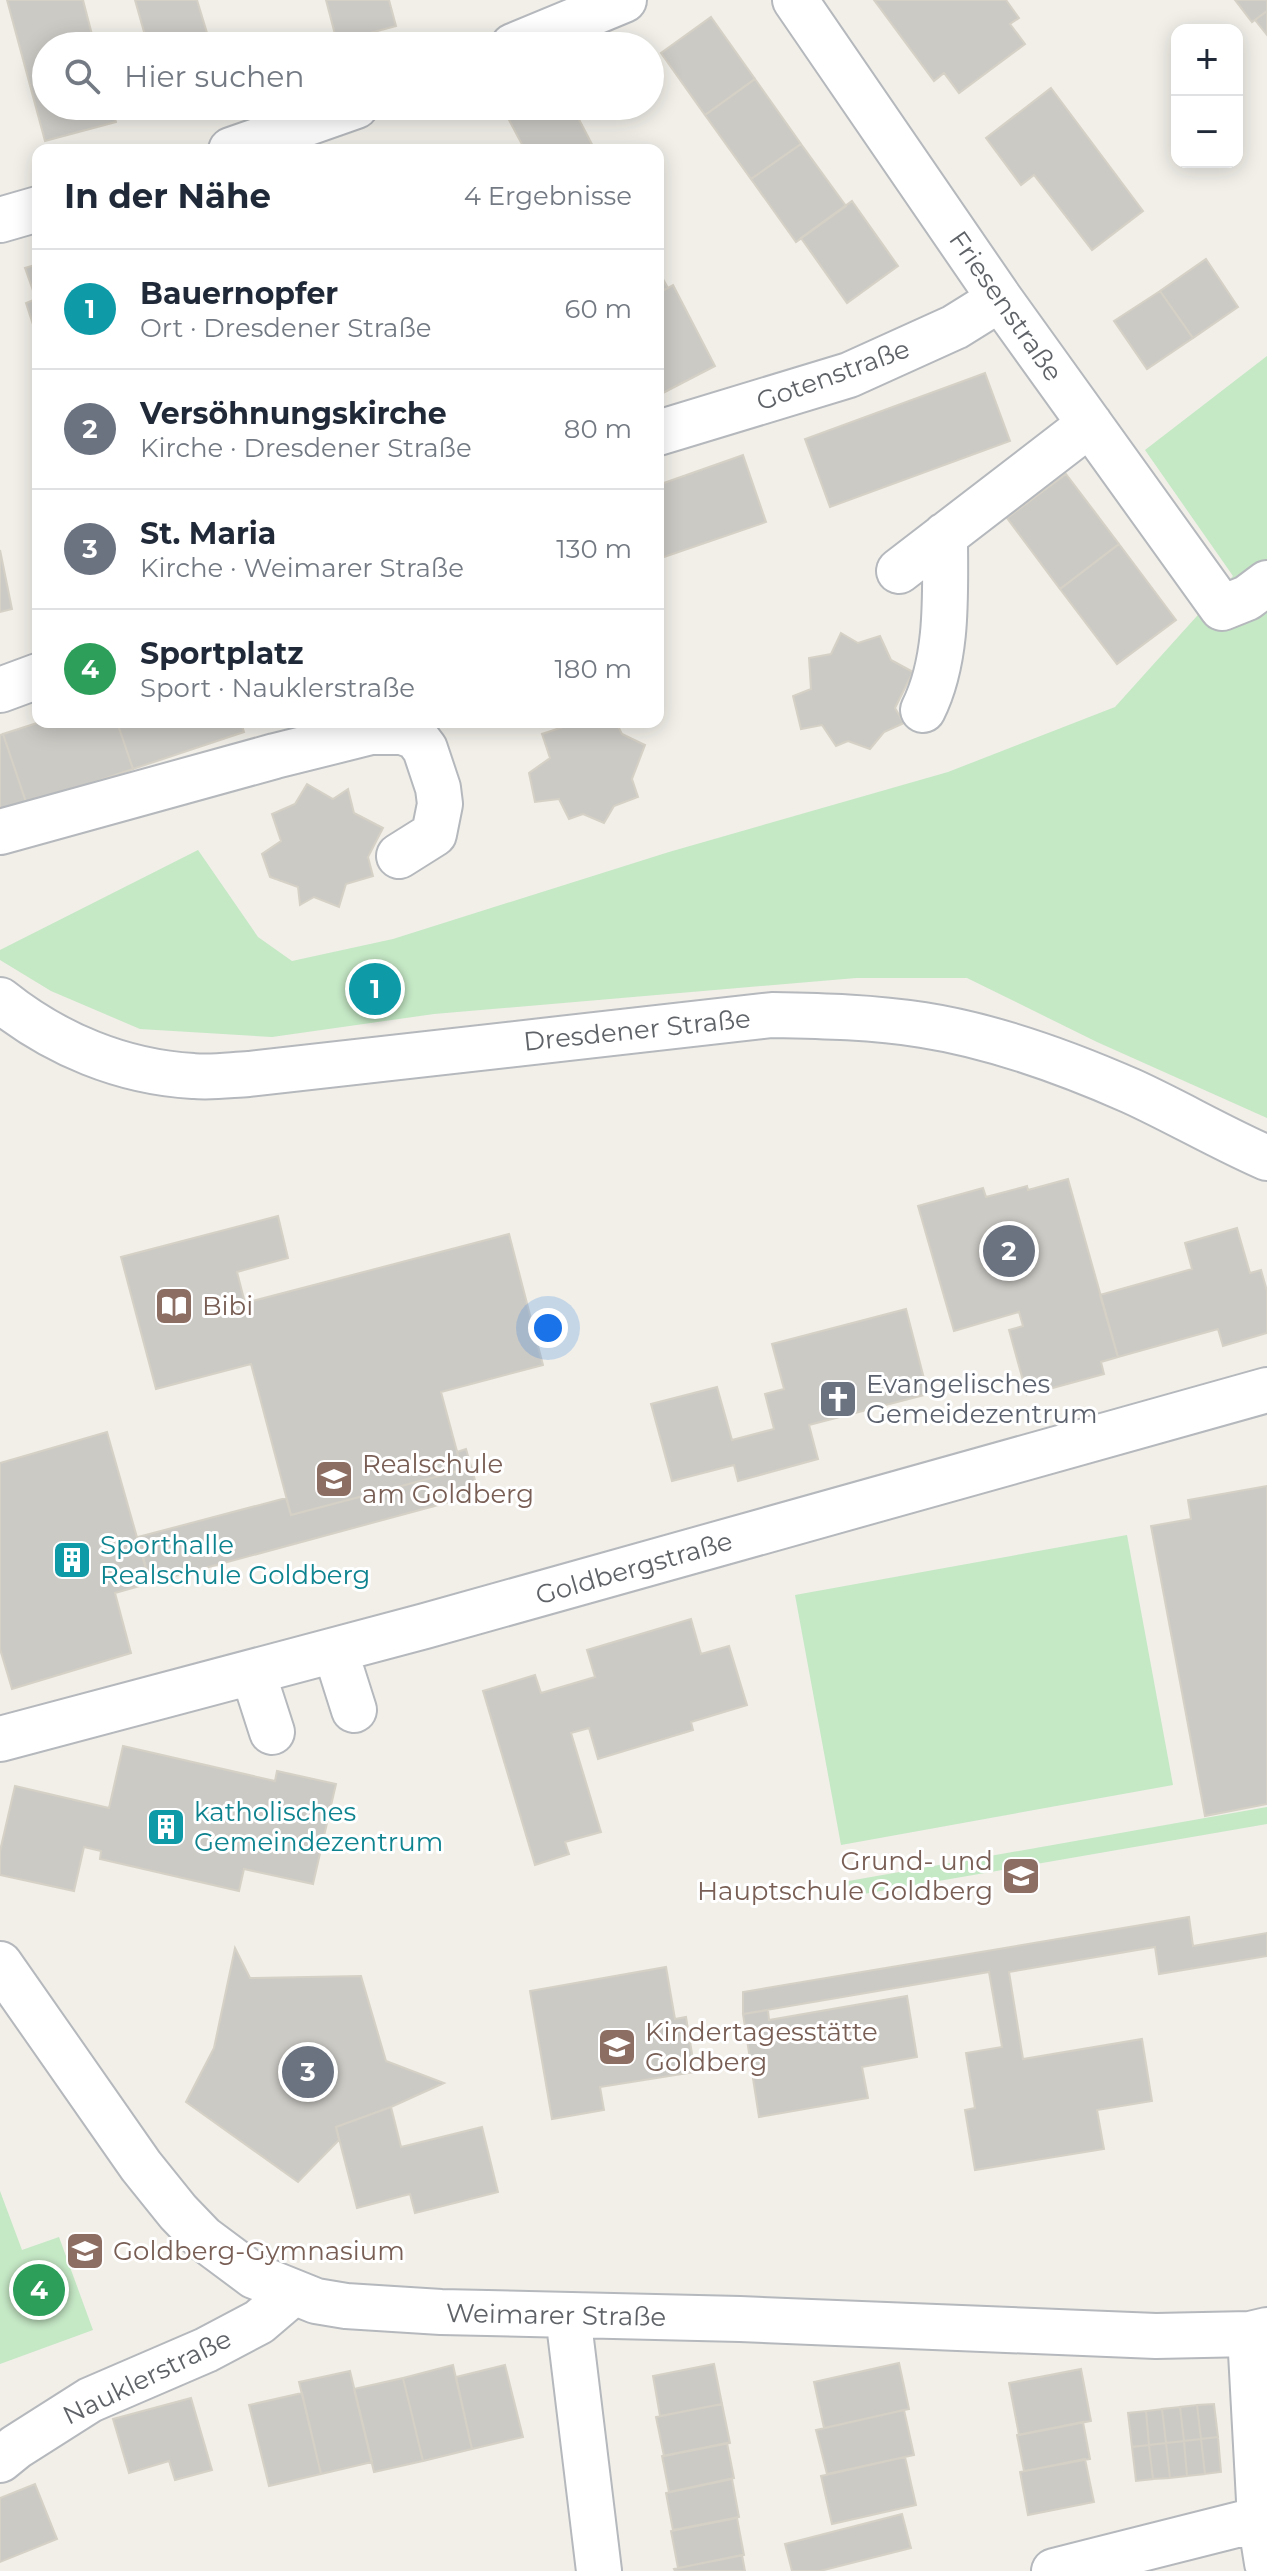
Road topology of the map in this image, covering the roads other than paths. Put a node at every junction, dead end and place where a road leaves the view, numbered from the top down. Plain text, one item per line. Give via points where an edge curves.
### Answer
1 (624, 0) edge
2 (795, 0) edge
3 (547, 32) edge
4 (316, 120) edge
5 (248, 144) edge
6 (32, 211) edge
7 (0, 220) edge
8 (1000, 299) junction
9 (1090, 424) junction
10 (664, 431) edge
11 (945, 535) junction
12 (899, 571) dead end
13 (1267, 583) edge
14 (32, 678) edge
15 (0, 690) edge
16 (923, 710) dead end
17 (0, 832) edge
18 (399, 856) dead end
19 (0, 1000) edge
20 (1267, 1158) edge
21 (1267, 1390) edge
22 (335, 1650) junction
23 (253, 1673) junction
24 (354, 1710) dead end
25 (272, 1732) dead end
26 (0, 1739) edge
27 (0, 1964) edge
28 (293, 2293) junction
29 (568, 2315) junction
30 (1258, 2332) edge
31 (0, 2460) edge
32 (1260, 2519) junction
33 (1267, 2563) edge
34 (599, 2571) edge
35 (1054, 2571) edge

1 - 3 street
2 - 8 street, Friesenstraße
4 - 5 street
6 - 7 street
8 - 9 street, Friesenstraße
8 - 10 street, Gotenstraße via 955,327 849,375
9 - 11 street
9 - 13 street, Friesenstraße via 1222,608
11 - 12 street
11 - 16 street via 940,652
14 - 15 street
17 - 18 street via 371,732 402,732 416,737 425,749 440,804 434,834
19 - 20 street, Dresdener Straße via 70,1046 139,1069 194,1077 772,1015 849,1016 925,1025 1062,1062
21 - 22 street, Goldbergstraße
22 - 23 street, Goldbergstraße
22 - 24 street
23 - 25 street
23 - 26 street, Goldbergstraße
27 - 28 street, Weimarer Straße via 178,2212 254,2276
28 - 29 street, Weimarer Straße via 360,2307
28 - 31 street, Nauklerstraße via 259,2322 90,2400
29 - 30 street, Weimarer Straße via 1156,2336
29 - 34 street
30 - 32 street
32 - 33 street
32 - 35 street

